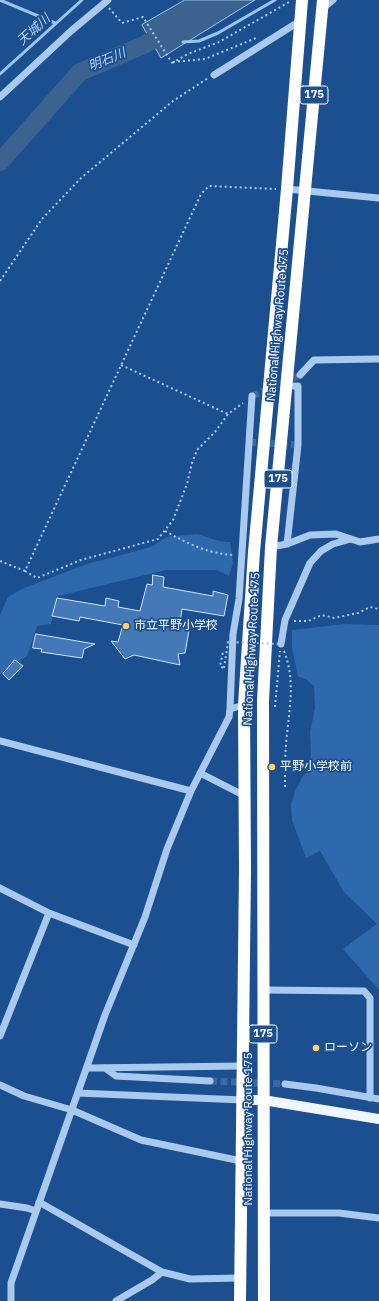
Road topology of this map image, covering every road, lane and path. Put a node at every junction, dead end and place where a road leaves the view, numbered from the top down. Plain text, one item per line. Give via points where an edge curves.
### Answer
1 (108, 0) edge
2 (333, 0) edge
3 (299, 2) edge
4 (323, 4) edge
5 (116, 16) dead end
6 (300, 21) junction
7 (273, 38) junction
8 (172, 63) junction
9 (214, 75) joint
10 (0, 97) edge
11 (287, 189) junction
12 (305, 191) junction
13 (379, 198) edge
14 (0, 281) edge
15 (379, 359) edge
16 (121, 365) junction
17 (300, 375) tunnel mouth
18 (287, 386) junction
19 (252, 396) joint
20 (228, 414) junction
21 (166, 530) junction
22 (351, 539) junction
23 (379, 539) edge
24 (287, 544) junction
25 (271, 547) junction
26 (235, 555) dead end
27 (0, 561) edge
28 (24, 571) junction
29 (379, 609) edge
30 (285, 620) junction
31 (281, 644) junction
32 (224, 668) dead end
33 (244, 705) junction
34 (230, 709) junction
35 (0, 741) edge
36 (200, 773) junction
37 (284, 787) dead end
38 (191, 791) junction
39 (243, 796) junction
40 (0, 888) edge
41 (48, 913) junction
42 (134, 946) junction
43 (263, 990) junction
44 (2, 1026) edge
45 (0, 1036) edge
46 (242, 1066) junction
47 (87, 1068) junction
48 (105, 1068) junction
49 (210, 1081) tunnel mouth
50 (285, 1084) tunnel mouth
51 (0, 1085) edge
52 (78, 1093) junction
53 (370, 1098) junction
54 (242, 1100) junction
55 (263, 1100) junction
56 (379, 1100) edge
57 (72, 1110) junction
58 (379, 1119) edge
59 (241, 1161) junction
60 (39, 1202) junction
61 (0, 1204) edge
62 (36, 1211) junction
63 (264, 1213) junction
64 (379, 1218) edge
65 (162, 1272) junction
66 (240, 1278) junction
67 (10, 1301) edge
68 (116, 1301) edge
69 (240, 1301) edge
70 (264, 1301) edge

1 - 10 street
2 - 4 street
3 - 6 highway, National Highway Route 175 / 175
3 - 8 path
4 - 12 highway, National Highway Route 175 / 175
5 - 8 path via 122,23 143,17
6 - 7 street
6 - 11 highway, National Highway Route 175 / 175
7 - 8 path via 263,35 205,59
7 - 9 street
9 - 14 path via 173,101 81,178 42,219
11 - 12 street
11 - 16 path via 209,186 201,194
11 - 33 highway, National Highway Route 175 / 175 via 254,552
12 - 13 street
12 - 18 highway, National Highway Route 175 / 175
15 - 17 street via 314,360
16 - 20 path
16 - 28 path
18 - 24 street via 298,386 298,444
18 - 25 highway, National Highway Route 175 / 175
19 - 20 path
19 - 34 street via 239,599 233,634
20 - 21 path via 197,450 187,484 173,520
21 - 26 path via 202,550
21 - 28 path via 158,539 81,560 37,578
22 - 23 street via 360,542
22 - 24 street via 336,534 310,535
22 - 30 street via 333,544 321,551 310,563
24 - 25 street
25 - 43 highway, National Highway Route 175 / 175 via 262,701
27 - 28 path
29 - 30 path via 370,607 358,613 334,618 322,615 308,621
30 - 31 street
31 - 32 path, bridge via 228,642
31 - 37 path via 289,664 291,689
33 - 34 street
33 - 39 highway, National Highway Route 175 / 175
34 - 36 street via 229,717
35 - 38 street
36 - 38 street
36 - 39 street
38 - 42 street via 167,850
39 - 46 highway, National Highway Route 175 / 175 via 245,870
40 - 41 street
41 - 42 street
41 - 44 street
42 - 47 street via 105,1015
43 - 53 street via 364,991 370,998
43 - 55 highway, National Highway Route 175 / 175
44 - 45 street
46 - 48 street
46 - 54 highway, National Highway Route 175 / 175
47 - 48 street
47 - 52 street
48 - 49 street via 116,1076
50 - 53 street
51 - 57 street via 24,1096
52 - 54 street
52 - 57 street
53 - 56 street
54 - 55 main road
54 - 59 highway, National Highway Route 175 / 175
55 - 58 main road
55 - 63 highway, National Highway Route 175 / 175
57 - 59 street via 141,1140
57 - 60 street
59 - 66 highway, National Highway Route 175 / 175
60 - 62 street
60 - 65 street
61 - 62 street
62 - 67 street via 11,1283
63 - 64 street via 339,1212
63 - 70 highway, National Highway Route 175 / 175
65 - 66 street via 190,1279
65 - 68 street
66 - 69 highway, National Highway Route 175 / 175

